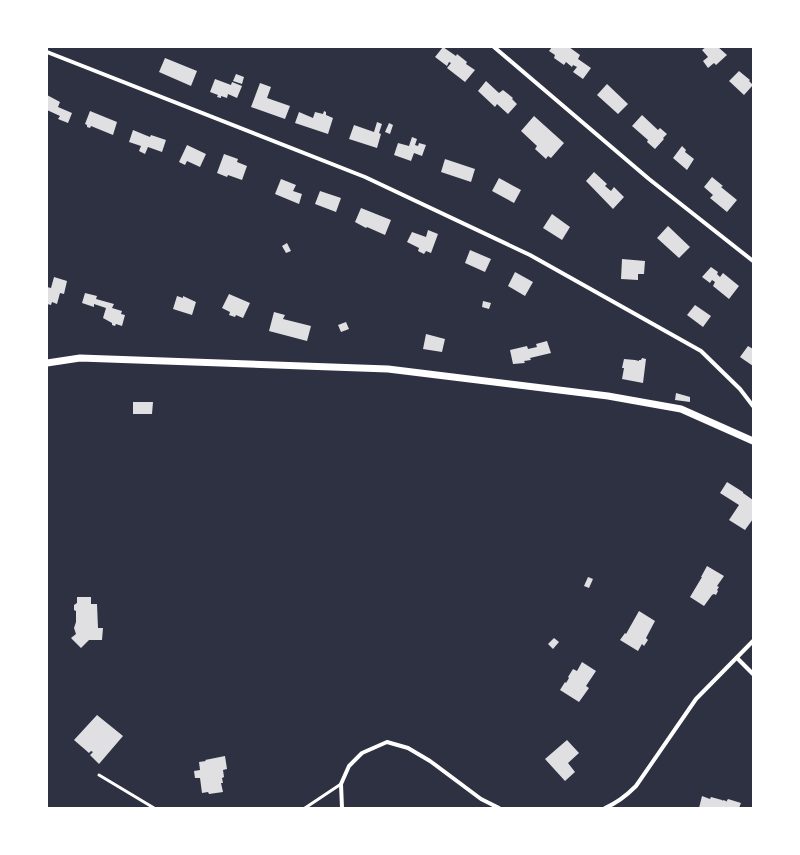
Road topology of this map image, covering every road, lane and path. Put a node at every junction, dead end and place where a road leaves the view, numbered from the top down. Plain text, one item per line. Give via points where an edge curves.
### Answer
1 (494, 47) edge
2 (47, 52) edge
3 (753, 261) edge
4 (47, 363) edge
5 (753, 406) edge
6 (753, 441) edge
7 (753, 641) edge
8 (737, 658) junction
9 (753, 674) edge
10 (99, 775) dead end
11 (341, 784) junction
12 (154, 808) edge
13 (305, 808) edge
14 (342, 808) edge
15 (499, 808) edge
16 (605, 808) edge

1 - 3 street via 649,179
2 - 5 street via 365,177 530,255 701,351 740,389
4 - 6 street via 80,358 388,369 608,396 681,409
7 - 8 street
8 - 9 street
8 - 16 street via 696,699 630,793
10 - 12 lane
11 - 13 lane
11 - 14 street
11 - 15 street via 349,766 362,753 387,742 408,748 430,761 481,800

